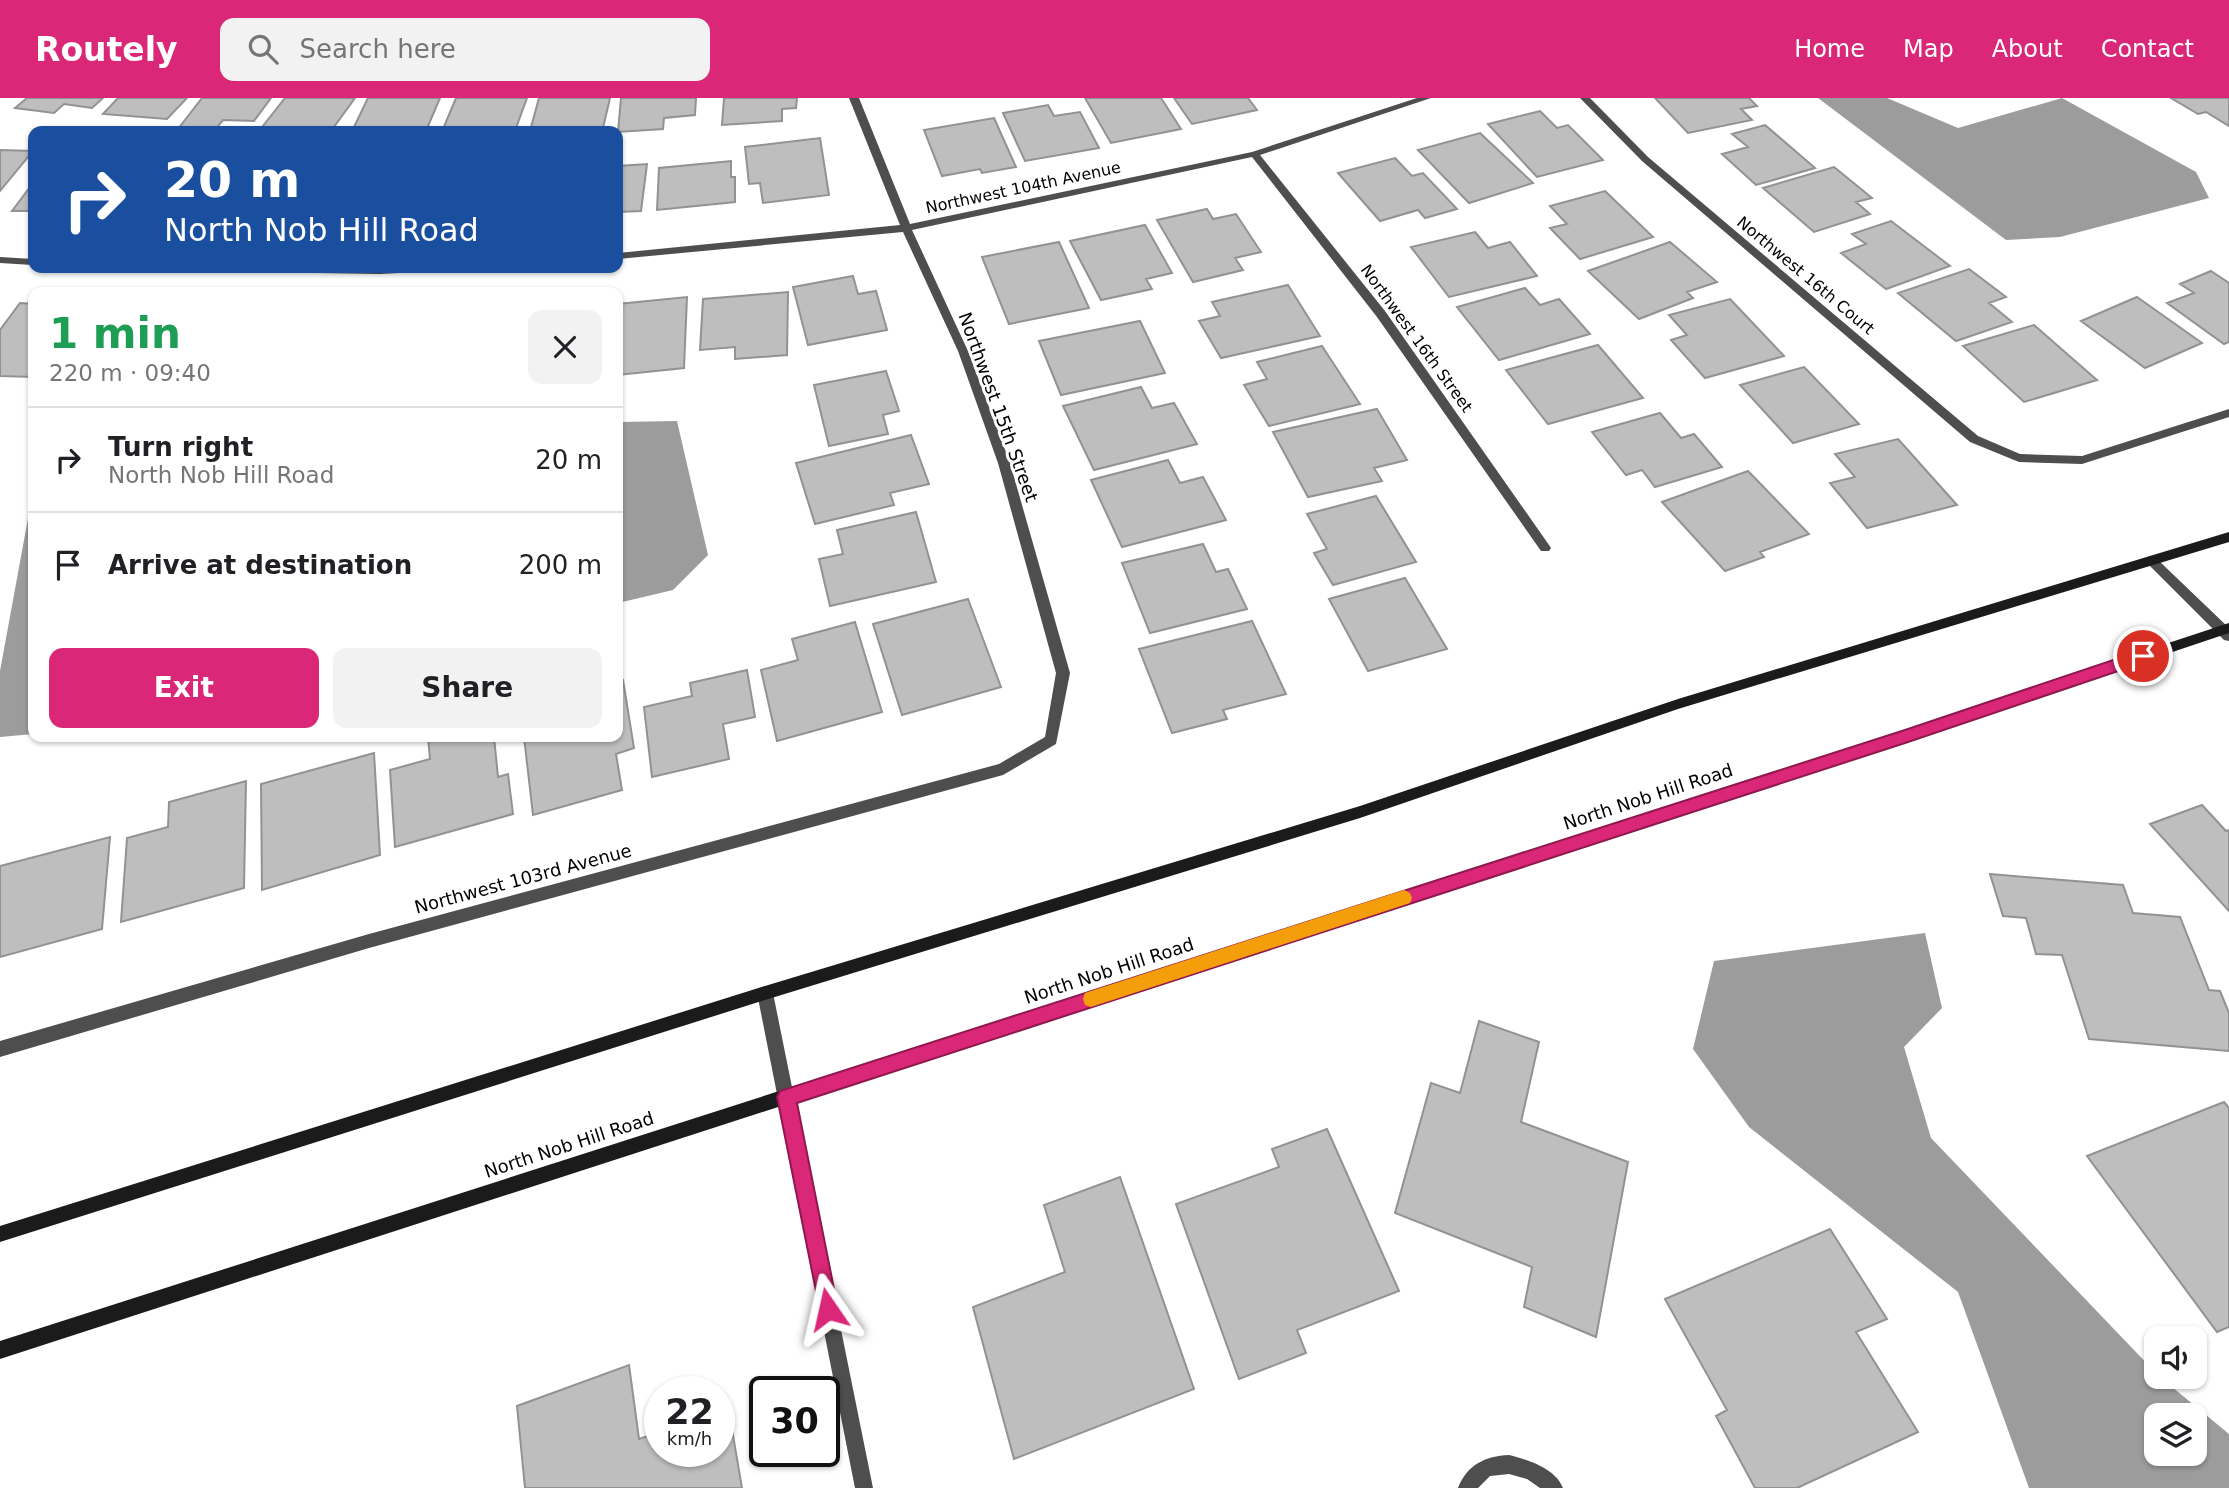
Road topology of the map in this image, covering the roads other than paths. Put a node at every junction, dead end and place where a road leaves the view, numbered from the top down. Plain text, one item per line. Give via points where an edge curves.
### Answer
1 (854, 98) edge
2 (1426, 98) edge
3 (1585, 98) edge
4 (1254, 154) junction
5 (906, 228) junction
6 (623, 256) edge
7 (0, 261) edge
8 (28, 262) edge
9 (2229, 413) edge
10 (2229, 537) edge
11 (1545, 548) dead end
12 (2153, 562) junction
13 (2227, 631) edge
14 (1051, 740) joint
15 (765, 993) junction
16 (0, 1049) edge
17 (786, 1097) junction
18 (0, 1234) edge
19 (0, 1350) edge
20 (864, 1488) edge
21 (1466, 1488) edge
22 (1554, 1488) edge

1 - 5 street, Northwest 15th Street
2 - 4 street, Northwest 104th Avenue
3 - 9 street, Northwest 16th Court via 1645,159 1974,439 2019,458 2082,460
4 - 5 street, Northwest 104th Avenue
4 - 11 street, Northwest 16th Street via 1381,314
5 - 6 street, Northwest 104th Avenue
5 - 14 street, Northwest 15th Street via 963,351 1004,463 1063,673
7 - 8 street
10 - 12 main road
12 - 13 street
12 - 15 main road via 1678,704 1360,812
13 - 17 main road, North Nob Hill Road
14 - 16 street, Northwest 103rd Avenue via 1003,769 369,941
15 - 17 street
15 - 18 main road
17 - 19 main road, North Nob Hill Road
17 - 20 street
21 - 22 street via 1485,1469 1504,1463 1543,1477

